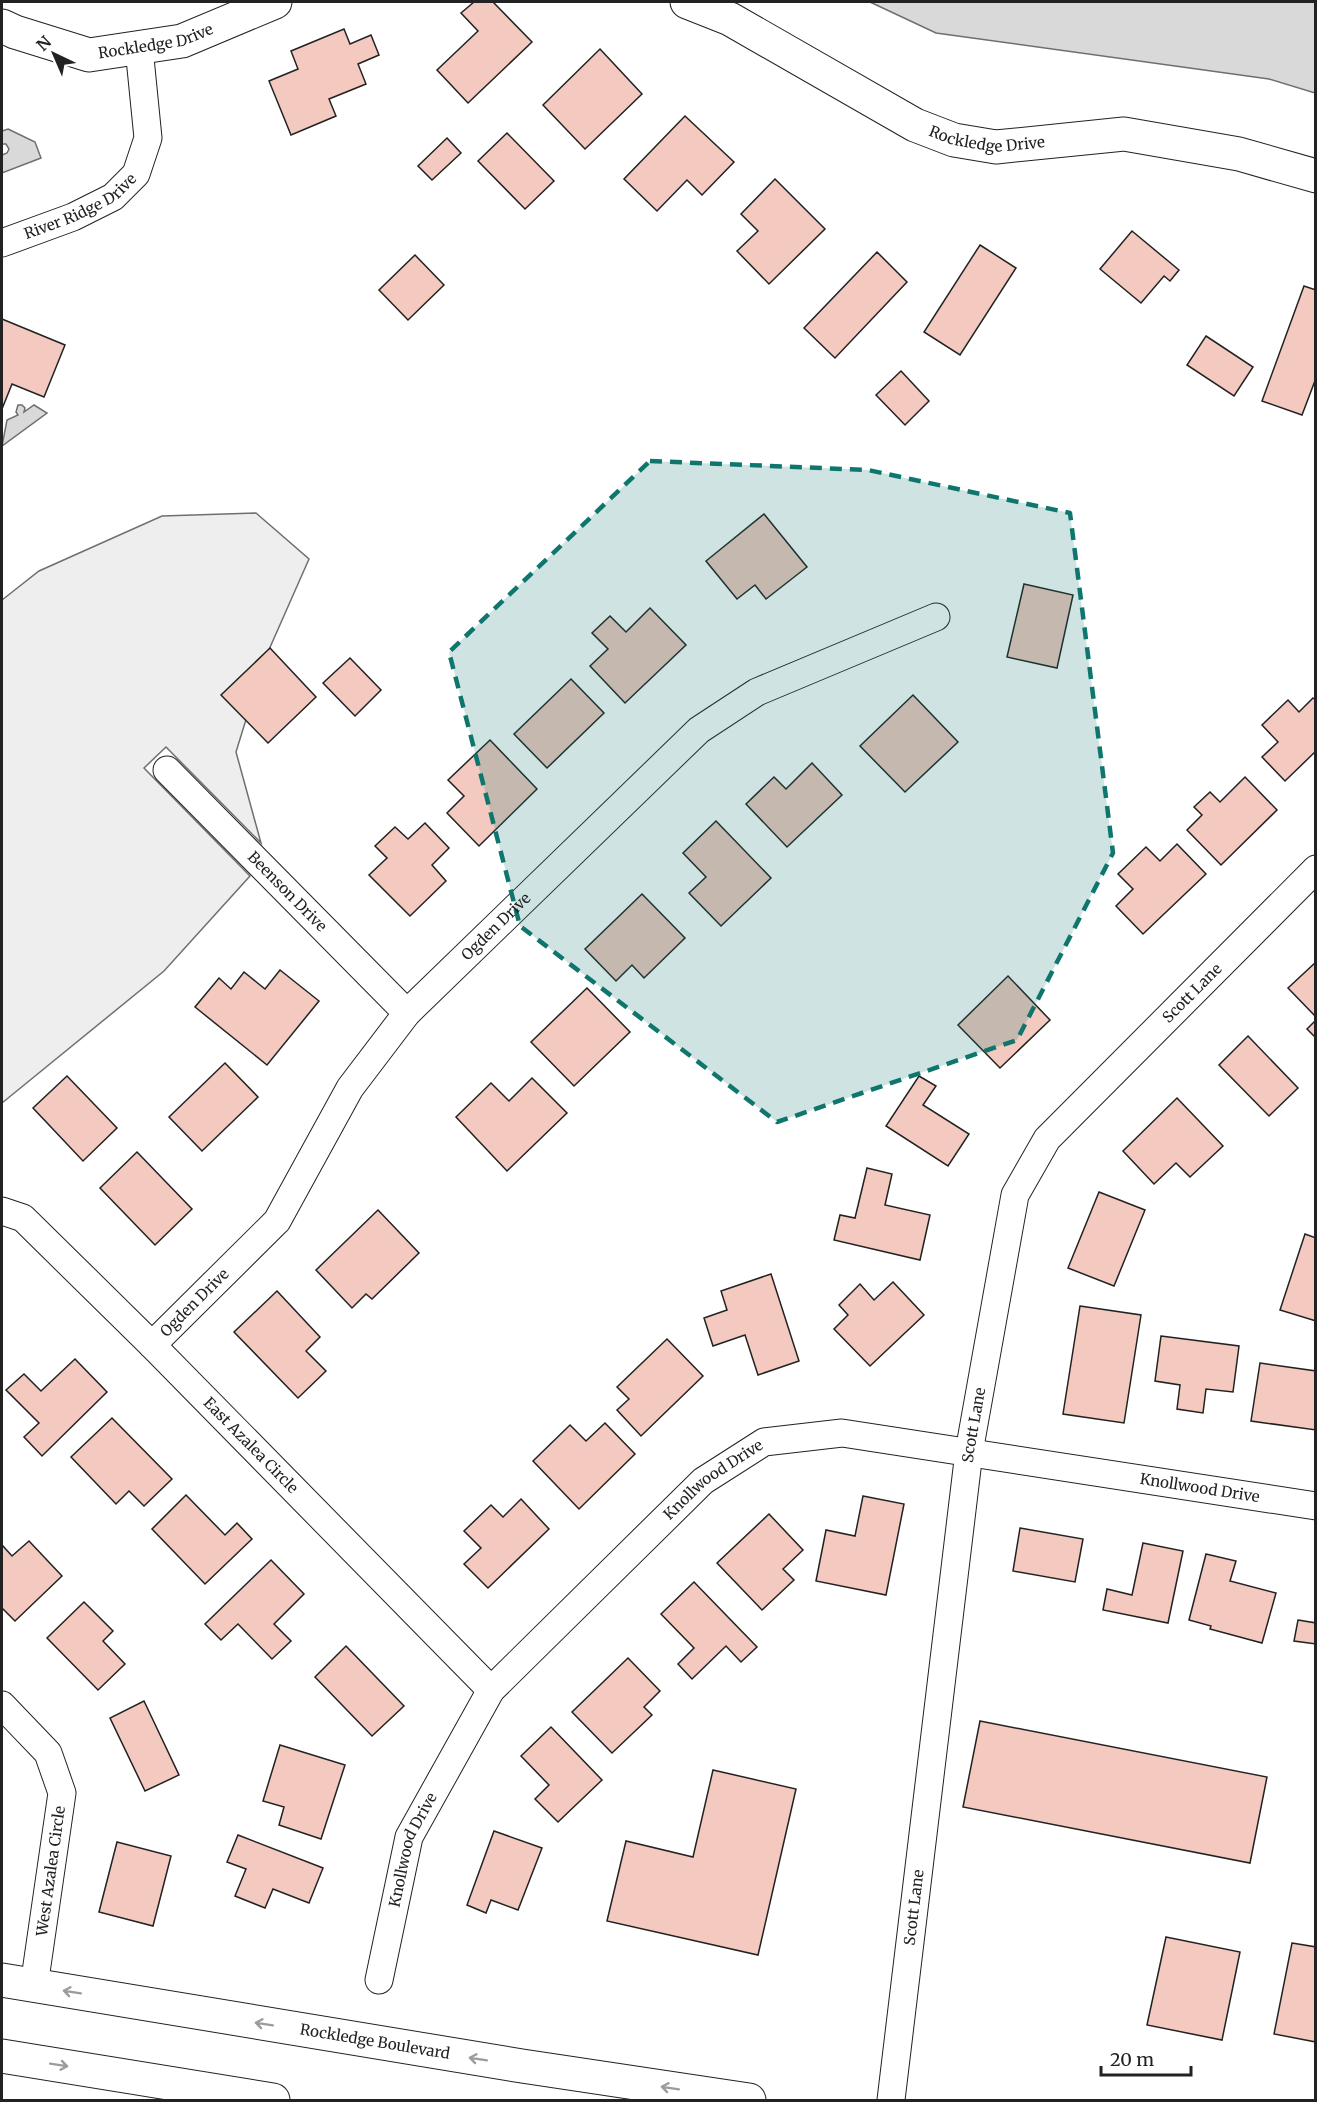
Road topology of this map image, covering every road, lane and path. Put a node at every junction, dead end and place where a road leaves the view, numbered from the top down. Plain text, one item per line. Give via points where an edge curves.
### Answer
1 (275, 2) edge
2 (687, 2) edge
3 (2, 26) edge
4 (139, 48) junction
5 (1316, 176) edge
6 (2, 243) edge
7 (936, 617) dead end
8 (167, 770) dead end
9 (1316, 869) edge
10 (407, 1013) junction
11 (2, 1211) edge
12 (152, 1344) junction
13 (969, 1452) junction
14 (1316, 1506) edge
15 (491, 1690) junction
16 (2, 1705) edge
17 (2, 1980) edge
18 (379, 1980) dead end
19 (34, 1986) junction
20 (2, 2002) edge
21 (2, 2056) edge
22 (273, 2100) edge
23 (749, 2100) edge
24 (891, 2100) edge

1 - 4 main road, Rockledge Drive via 182,42
2 - 5 main road, Rockledge Drive via 729,19 915,125 954,140 996,147 1124,134 1239,154
3 - 4 main road, Rockledge Drive via 88,55
4 - 6 street, River Ridge Drive via 148,138 136,174 113,197 73,217
7 - 10 street, Ogden Drive via 757,692 699,730
8 - 10 street, Beenson Drive
9 - 13 street, Scott Lane via 1047,1139 1015,1195
10 - 12 street, Ogden Drive via 350,1088 277,1221
11 - 12 street, East Azalea Circle via 23,1218
12 - 15 street, East Azalea Circle
13 - 14 street, Knollwood Drive
13 - 15 street, Knollwood Drive via 842,1433 764,1442 703,1481
13 - 24 street, Scott Lane
15 - 18 street, Knollwood Drive via 409,1837
16 - 19 street, West Azalea Circle via 48,1754 62,1793
17 - 19 main road, Rockledge Boulevard
19 - 20 main road
23 -> 19 main road, Rockledge Boulevard
21 -> 22 main road

